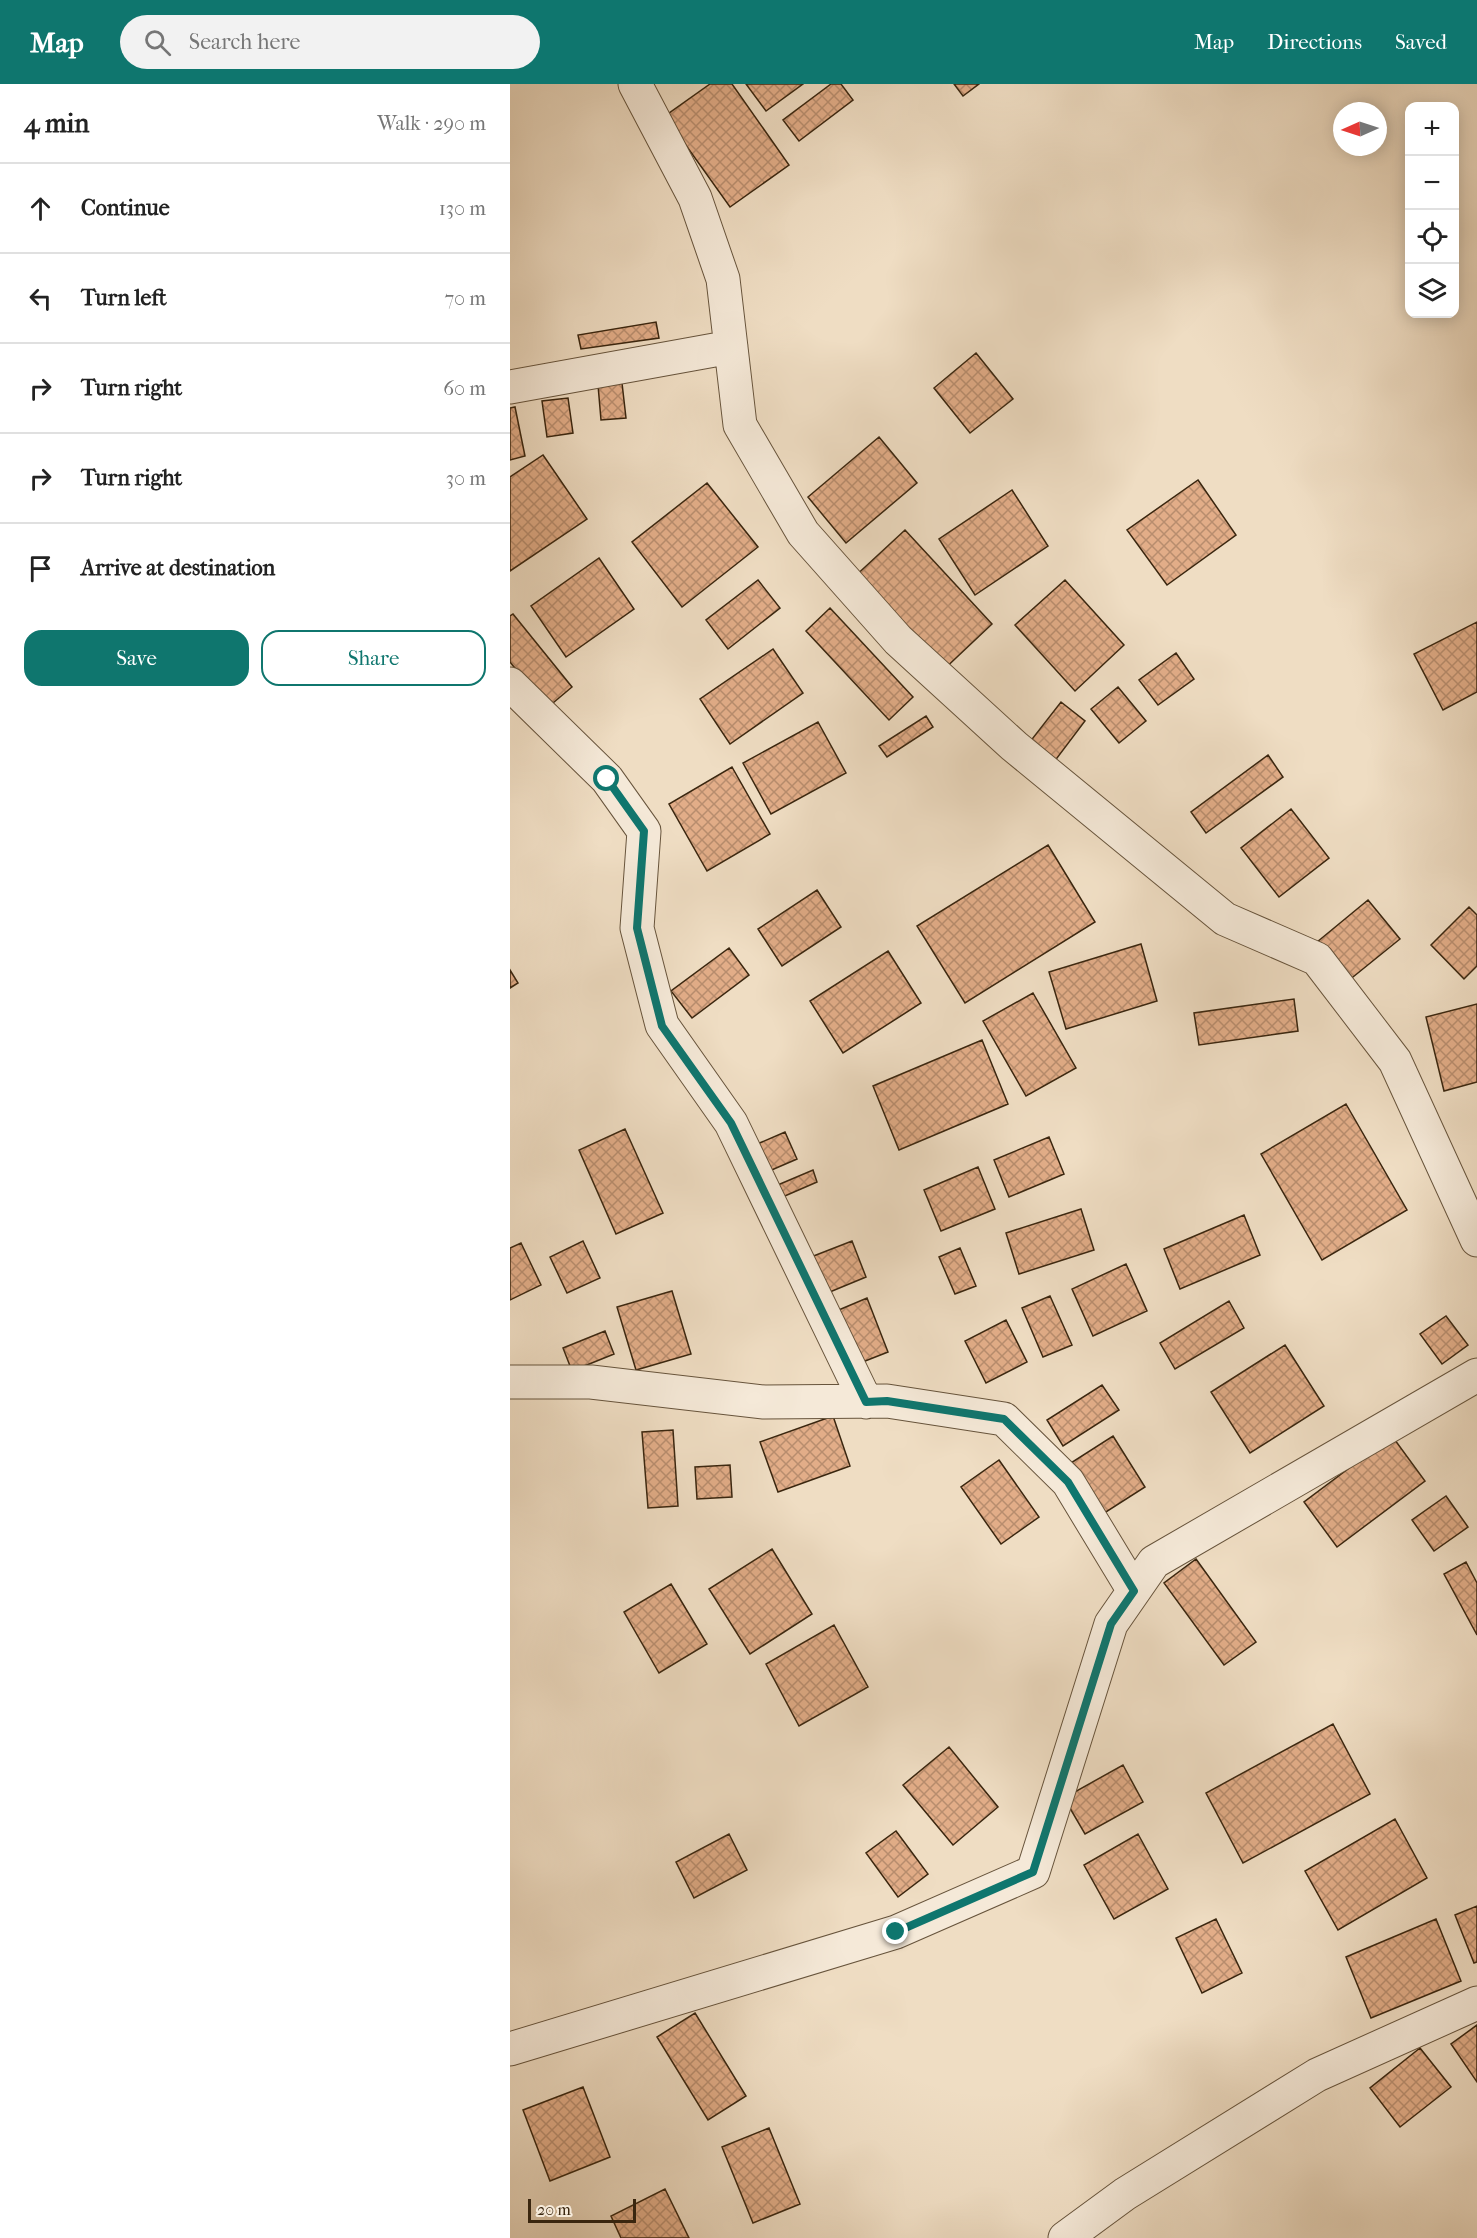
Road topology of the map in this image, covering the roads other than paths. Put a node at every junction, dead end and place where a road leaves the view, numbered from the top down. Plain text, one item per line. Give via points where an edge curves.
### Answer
1 (635, 84) edge
2 (731, 347) junction
3 (510, 387) edge
4 (510, 684) edge
5 (1477, 1240) edge
6 (1477, 1375) edge
7 (510, 1382) edge
8 (866, 1402) junction
9 (1134, 1591) junction
10 (1477, 2003) edge
11 (510, 2049) edge
12 (1065, 2238) edge

1 - 2 street via 695,198 723,279
2 - 3 street
2 - 5 street via 740,425 802,533 898,640 1014,746 1226,919 1317,959 1395,1061
4 - 8 street via 607,779 644,831 637,928 662,1026 731,1123
6 - 9 street via 1154,1562
7 - 8 street via 591,1382 764,1402
8 - 9 street via 887,1401 1004,1419 1068,1482
9 - 11 street via 1111,1624 1033,1872 896,1932
10 - 12 street via 1317,2075 1125,2194

